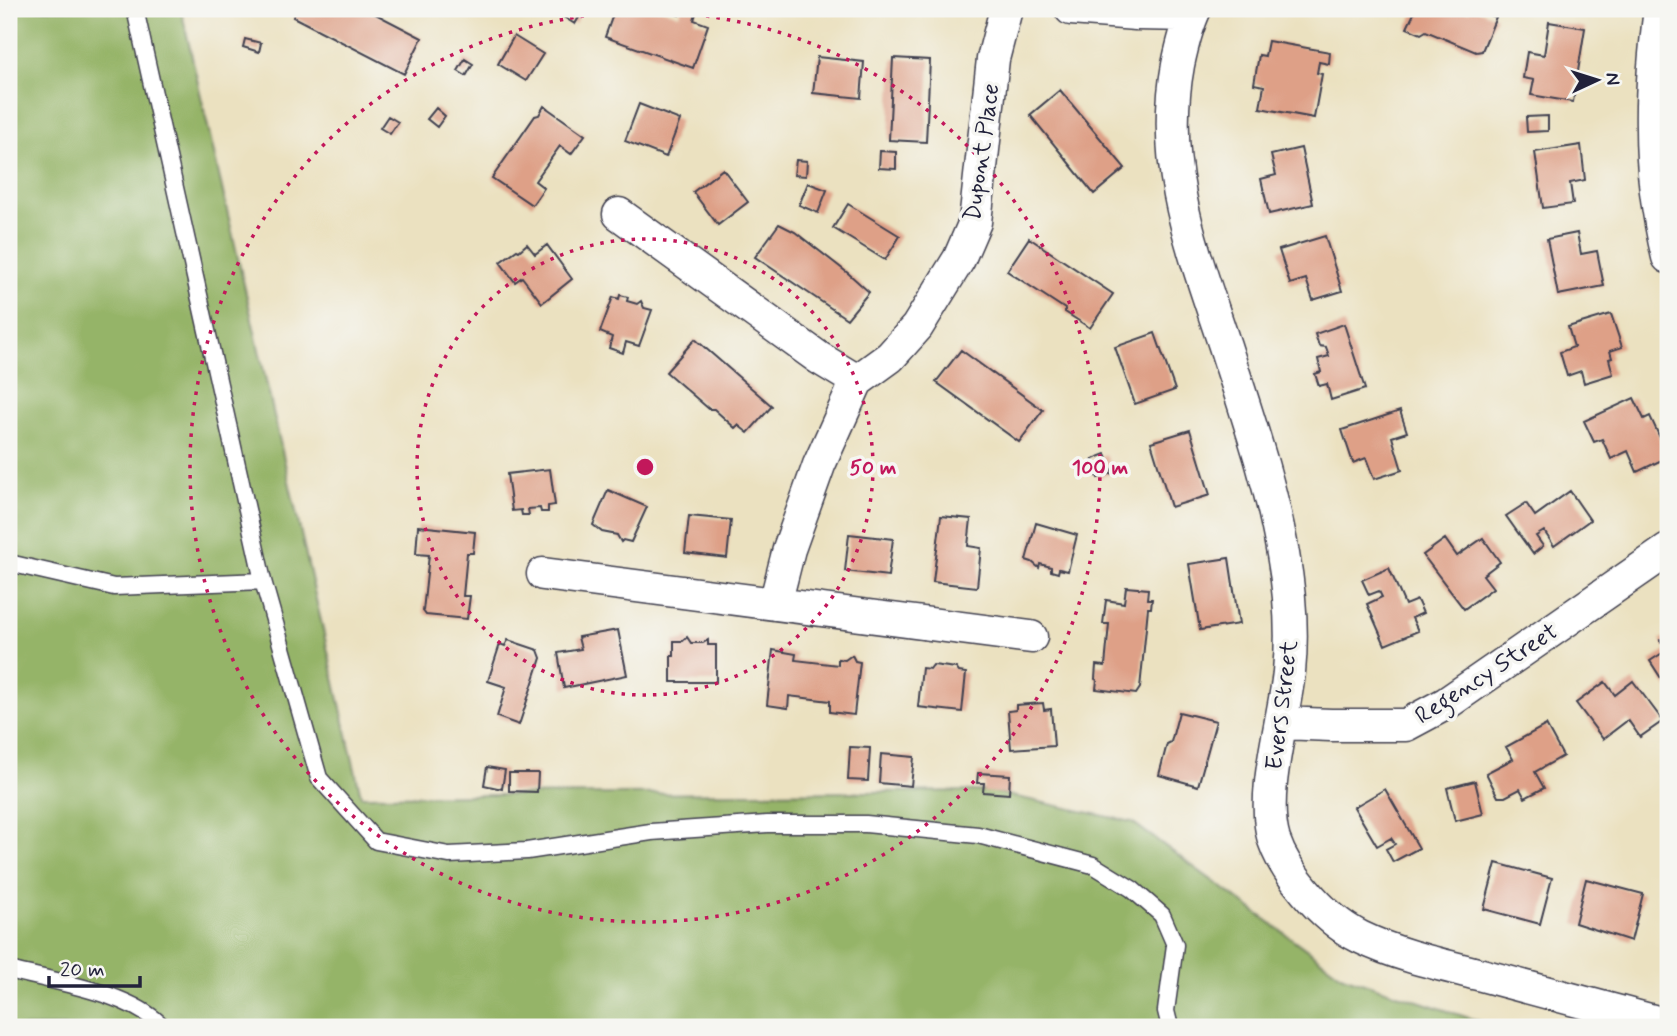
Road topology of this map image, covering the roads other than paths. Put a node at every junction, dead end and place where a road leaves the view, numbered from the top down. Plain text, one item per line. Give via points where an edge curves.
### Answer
1 (135, 9) edge
2 (1006, 9) edge
3 (1071, 9) edge
4 (1660, 9) edge
5 (1194, 12) edge
6 (1660, 127) edge
7 (619, 214) dead end
8 (1668, 257) edge
9 (857, 381) junction
10 (1668, 550) edge
11 (9, 563) edge
12 (543, 574) dead end
13 (263, 581) junction
14 (775, 604) junction
15 (1031, 637) dead end
16 (1282, 723) junction
17 (9, 970) edge
18 (1668, 1026) edge
19 (163, 1027) edge
20 (1170, 1027) edge

1 - 13 lane
2 - 9 street, Dupont Place via 993,59 975,222 959,259 917,327 890,357
3 - 5 street
4 - 6 street via 1654,64
5 - 16 street, Evers Street via 1174,91 1172,143 1187,231 1258,448 1279,530 1291,624
6 - 8 street via 1655,181
7 - 9 street
9 - 14 street, Dupont Place via 819,465
10 - 16 street, Regency Street via 1447,703 1406,725
11 - 13 lane via 114,587
12 - 14 street
13 - 20 lane via 319,778 376,841 449,855 527,851 651,832 767,824 866,824 978,835 1093,865 1162,915 1175,945 1166,1012
14 - 15 street
16 - 18 street, Evers Street via 1270,786 1274,841 1302,888 1326,914 1358,936 1402,954
17 - 19 lane via 114,996

